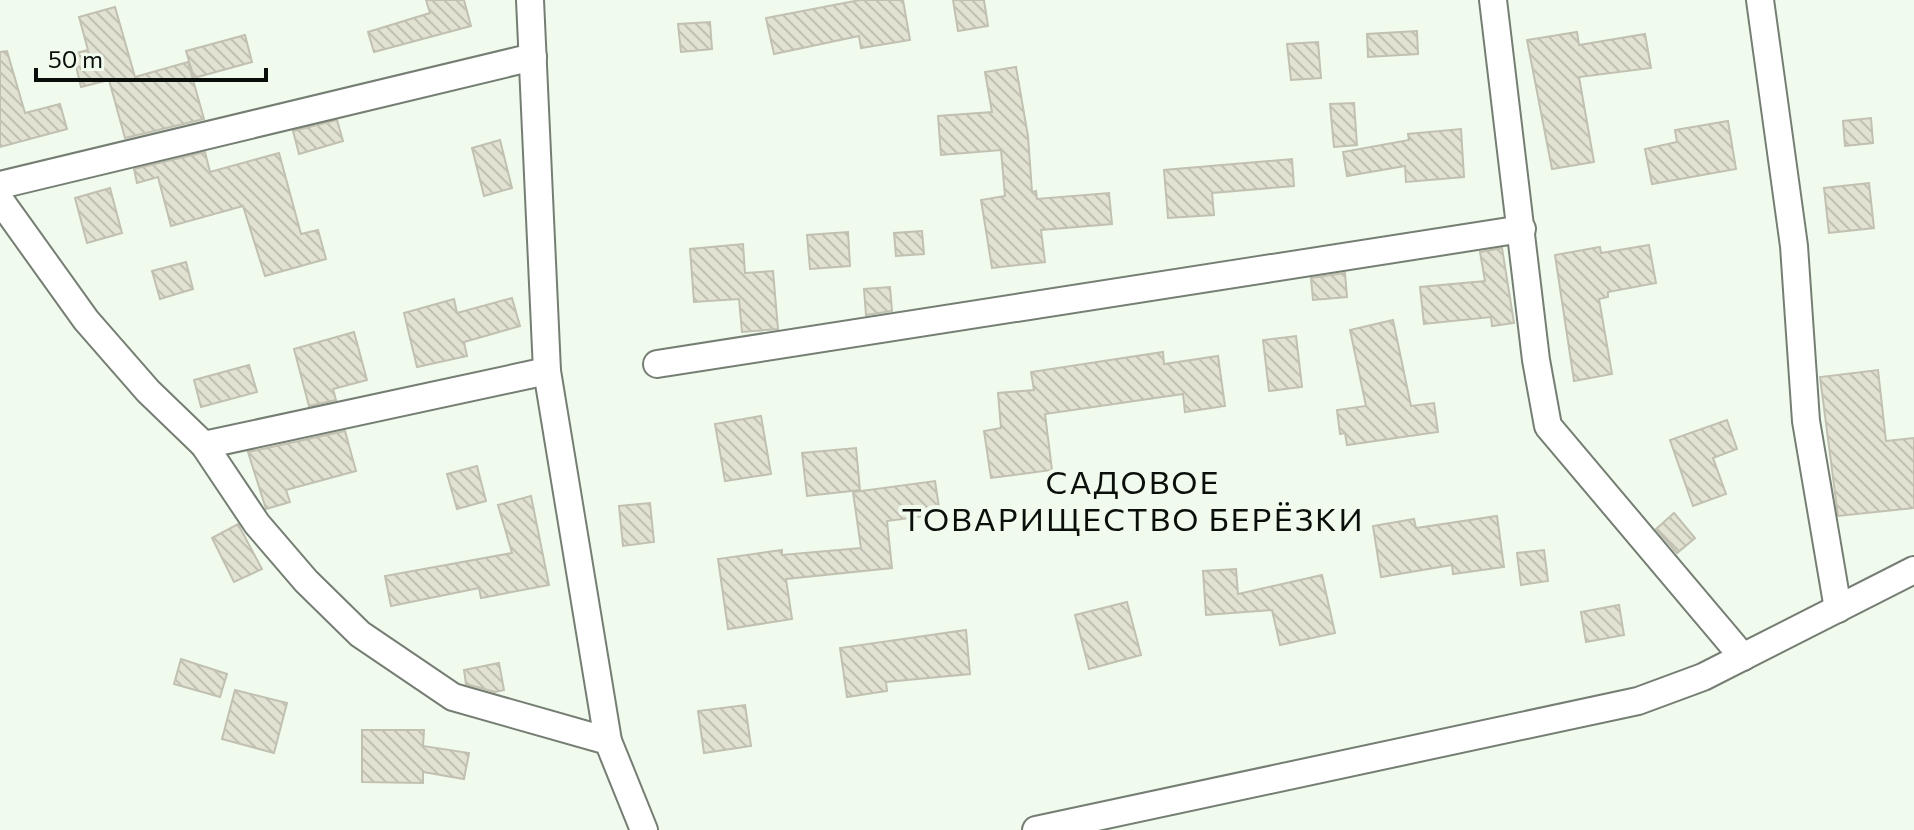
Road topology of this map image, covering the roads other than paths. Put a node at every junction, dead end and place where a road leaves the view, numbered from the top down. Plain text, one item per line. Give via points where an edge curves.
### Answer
1 (530, 0) edge
2 (1493, 0) edge
3 (1760, 0) edge
4 (533, 57) junction
5 (0, 185) edge
6 (0, 200) edge
7 (1522, 229) junction
8 (657, 364) dead end
9 (547, 371) junction
10 (204, 445) junction
11 (1914, 570) edge
12 (1838, 609) junction
13 (1743, 657) junction
14 (608, 741) junction
15 (644, 830) edge
16 (1036, 830) edge

1 - 4 street
2 - 7 street
3 - 12 street via 1794,246 1806,421
4 - 5 street
4 - 9 street
6 - 10 street via 86,320
7 - 8 street
7 - 13 street via 1548,426
9 - 10 street
9 - 14 street
10 - 14 street via 257,524 360,634 453,697
11 - 12 street
12 - 13 street
13 - 16 street via 1667,692 1599,711
14 - 15 street

